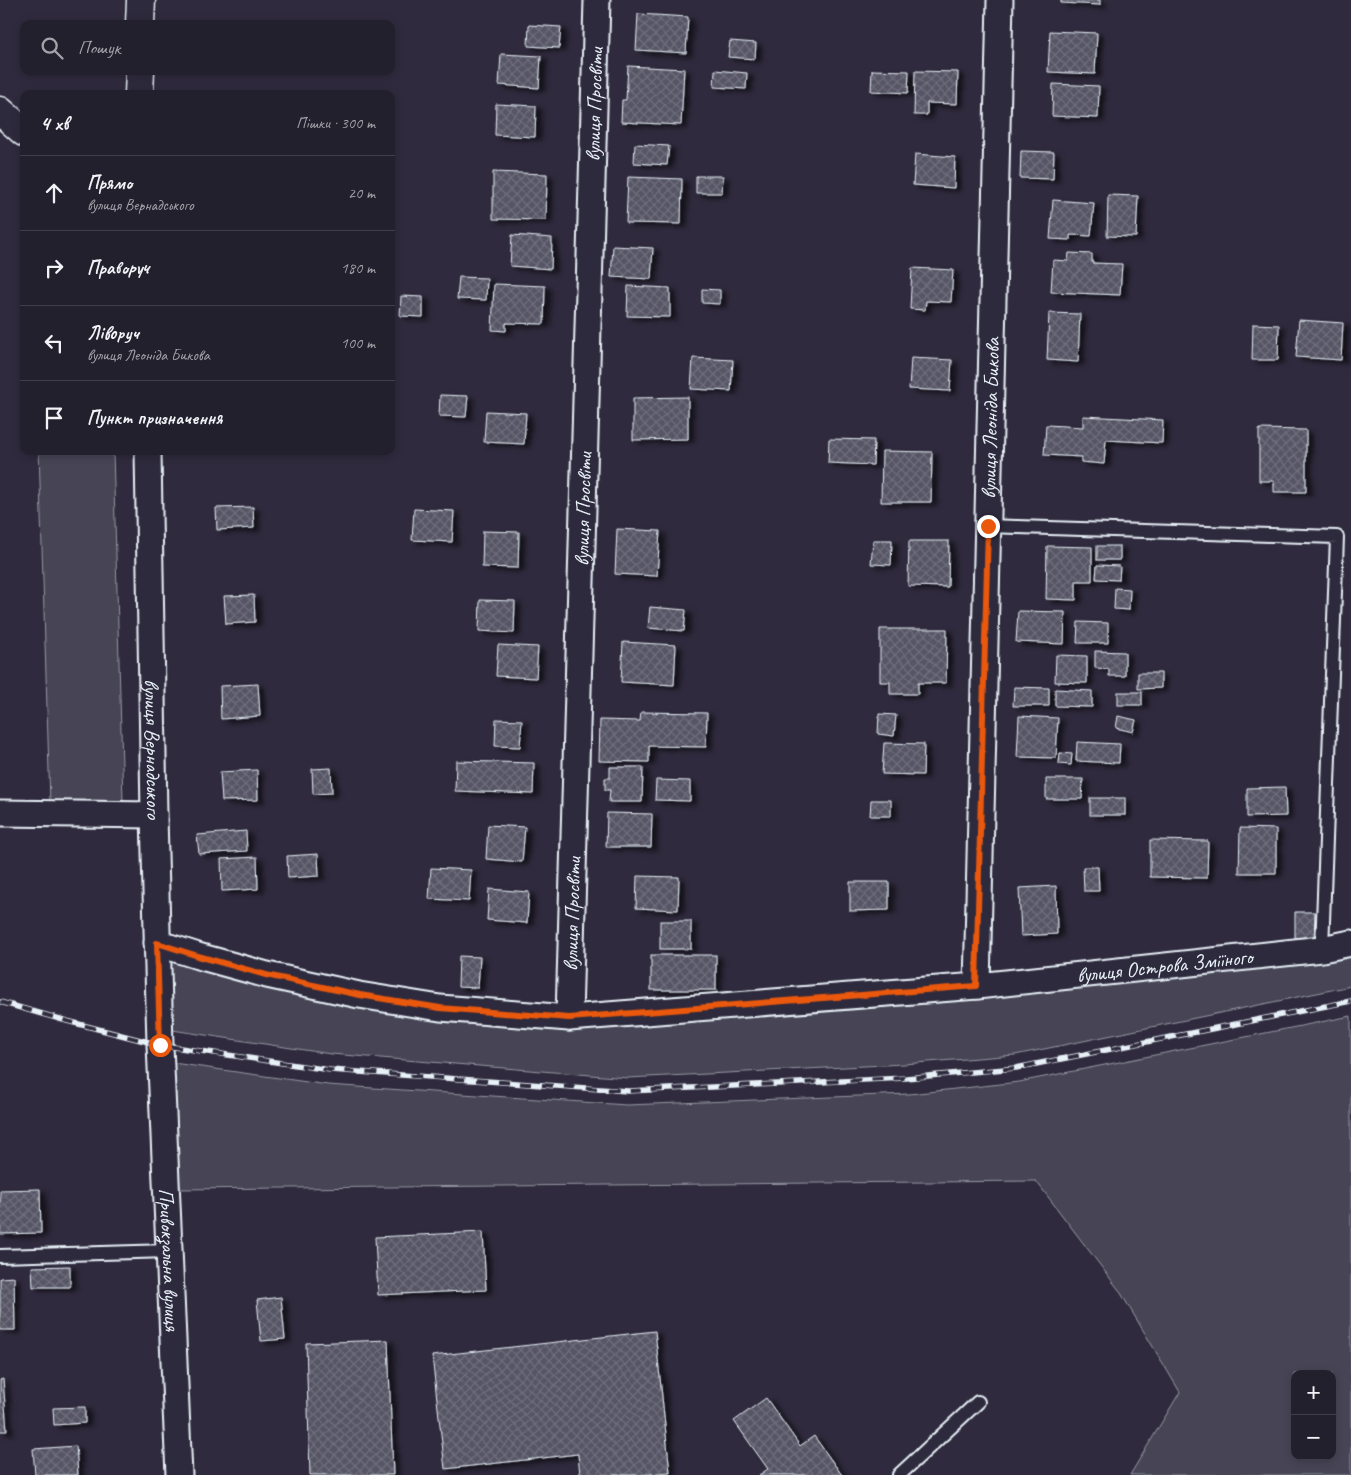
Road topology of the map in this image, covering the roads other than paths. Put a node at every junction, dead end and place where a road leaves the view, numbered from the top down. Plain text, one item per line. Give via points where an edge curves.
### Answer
1 (141, 0) edge
2 (597, 0) edge
3 (1000, 0) edge
4 (140, 20) edge
5 (140, 75) edge
6 (139, 90) edge
7 (0, 111) edge
8 (20, 128) edge
9 (148, 455) edge
10 (988, 526) junction
11 (0, 814) edge
12 (154, 815) junction
13 (157, 943) junction
14 (1351, 943) edge
15 (1322, 949) junction
16 (976, 986) junction
17 (569, 1018) junction
18 (160, 1045) joint
19 (170, 1251) junction
20 (0, 1256) edge
21 (978, 1402) dead end
22 (179, 1475) edge
23 (899, 1475) edge

1 - 4 street
2 - 17 street, вулиця Просвіти
3 - 10 street, вулиця Леоніда Бикова
5 - 6 street
7 - 8 street
9 - 12 street, вулиця Вернадського
10 - 15 lane via 1337,537
10 - 16 street, вулиця Леоніда Бикова
11 - 12 street
12 - 13 street, вулиця Вернадського
13 - 17 street, вулиця Острова Зміїного via 266,975 360,995 440,1008
13 - 18 street, вулиця Вернадського
14 - 15 street, вулиця Острова Зміїного
15 - 16 street, вулиця Острова Зміїного
16 - 17 street, вулиця Острова Зміїного
18 - 19 street, Привокзальна вулиця
19 - 20 lane
19 - 22 street, Привокзальна вулиця
21 - 23 lane

